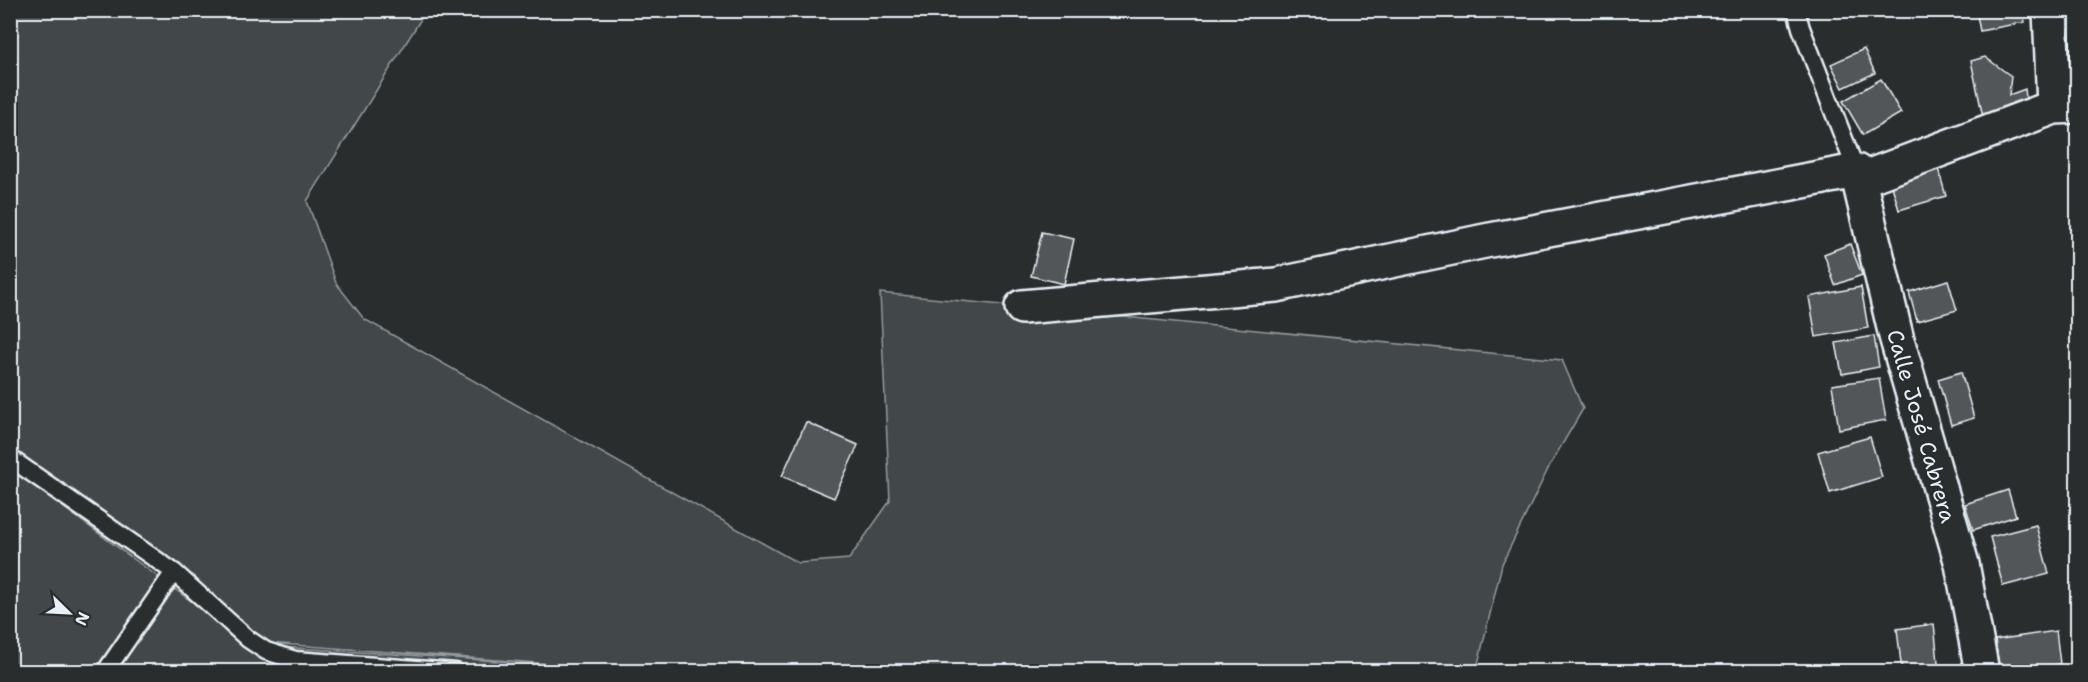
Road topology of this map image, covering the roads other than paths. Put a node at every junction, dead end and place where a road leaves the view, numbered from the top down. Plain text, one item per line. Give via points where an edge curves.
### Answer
1 (1796, 10) edge
2 (2050, 10) edge
3 (2066, 106) edge
4 (1858, 176) junction
5 (1022, 307) dead end
6 (10, 458) edge
7 (174, 572) junction
8 (105, 672) edge
9 (456, 672) edge
10 (1982, 672) edge

1 - 4 lane
2 - 3 street
3 - 4 street
4 - 5 street via 1485,241 1276,285
4 - 10 street, Calle José Cabrera via 1896,336 1962,564
6 - 7 lane
7 - 8 lane
7 - 9 lane via 248,639 280,656

